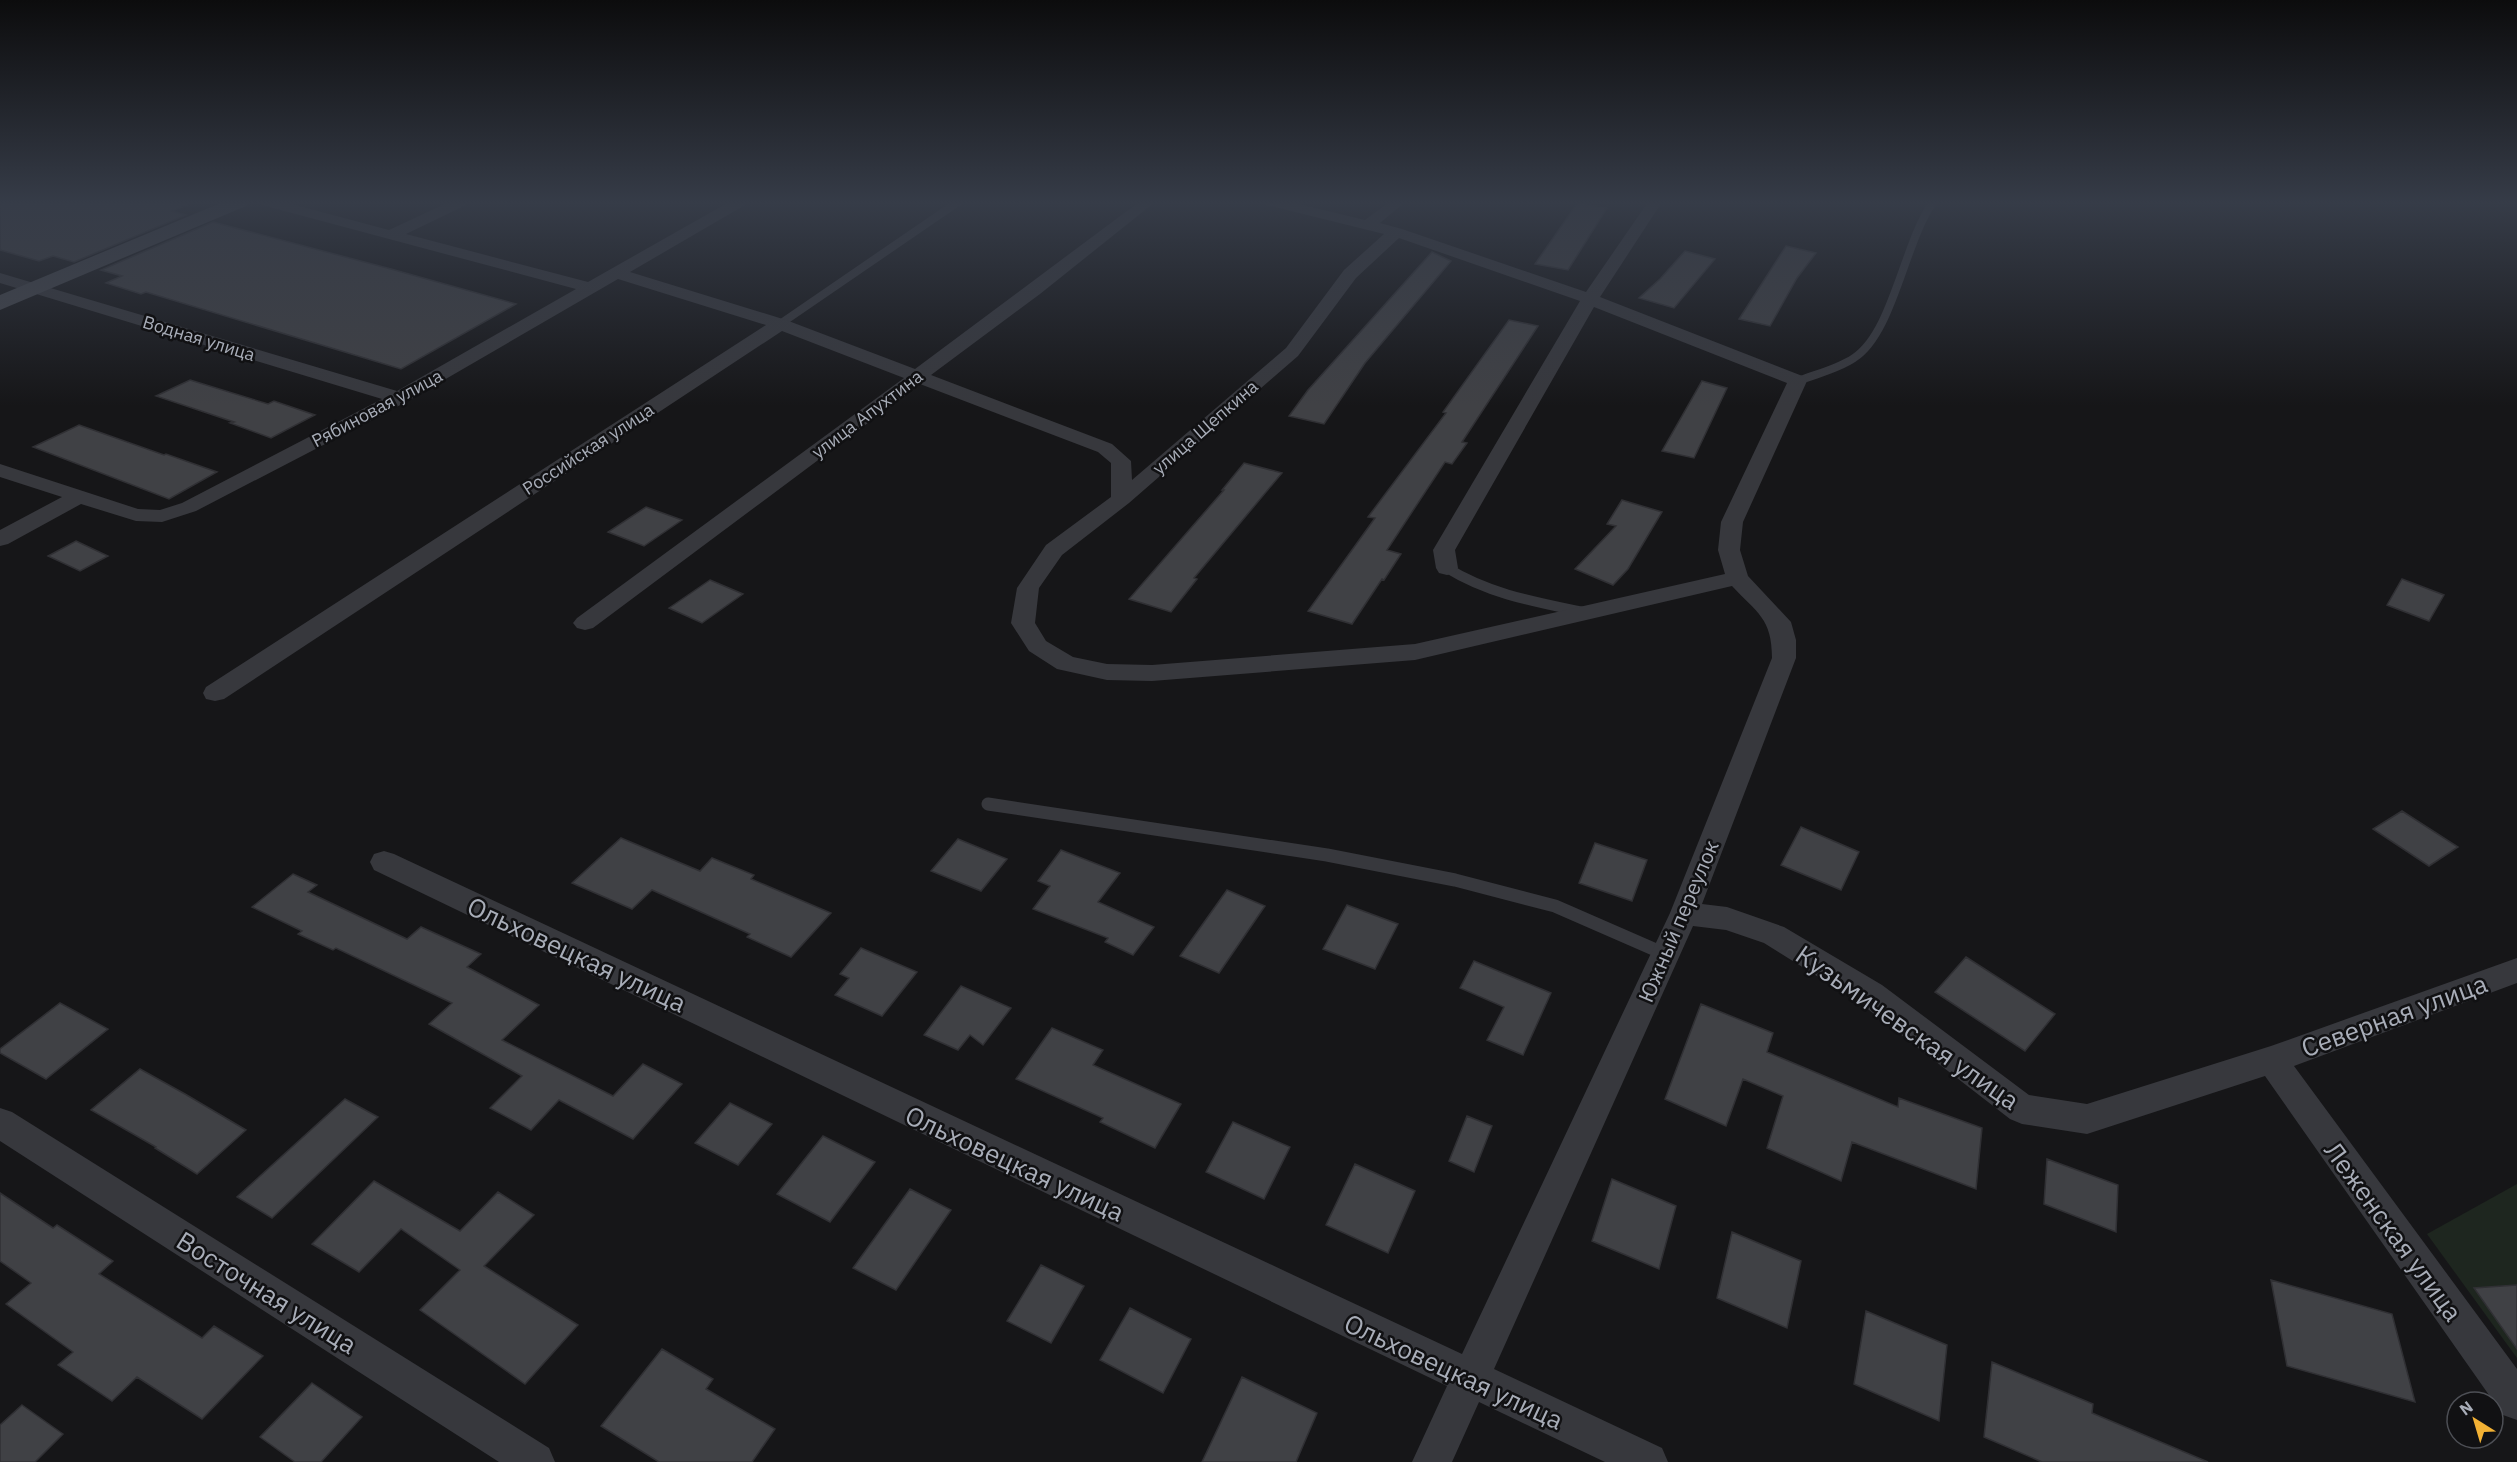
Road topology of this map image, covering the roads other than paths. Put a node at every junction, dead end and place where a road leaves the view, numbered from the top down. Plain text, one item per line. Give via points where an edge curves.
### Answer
1 (78, 270) edge
2 (525, 270) edge
3 (621, 270) edge
4 (858, 270) edge
5 (1058, 270) edge
6 (1354, 270) edge
7 (1507, 270) edge
8 (1609, 270) edge
9 (1902, 270) edge
10 (616, 273) junction
11 (0, 278) edge
12 (590, 288) junction
13 (34, 289) junction
14 (1590, 299) junction
15 (0, 303) edge
16 (780, 324) junction
17 (918, 376) junction
18 (1798, 381) junction
19 (399, 398) junction
20 (0, 470) edge
21 (80, 496) junction
22 (1122, 499) junction
23 (0, 539) edge
24 (1447, 568) joint
25 (1737, 578) junction
26 (1587, 613) junction
27 (585, 624) dead end
28 (215, 693) dead end
29 (988, 804) dead end
30 (384, 862) dead end
31 (1684, 913) junction
32 (1665, 954) junction
33 (2517, 970) edge
34 (2272, 1060) junction
35 (0, 1122) edge
36 (1469, 1378) junction
37 (2517, 1401) edge
38 (535, 1462) edge
39 (1432, 1462) edge
40 (1647, 1462) edge

1 - 13 main road
2 - 12 street
3 - 10 street, Рябиновая улица
4 - 16 lane, Российская улица
5 - 17 street, улица Апухтина
6 - 22 street, улица Щепкина via 1292,352
7 - 14 street
8 - 14 street
9 - 18 lane via 1880,330 1855,358
10 - 12 street, Рябиновая улица
10 - 16 street
11 - 13 street, Водная улица
12 - 19 street, Рябиновая улица
13 - 15 main road
13 - 19 street, Водная улица
14 - 18 street
14 - 24 street via 1444,550
16 - 17 street
16 - 28 street, Российская улица
17 - 22 street via 1105,448 1121,461
17 - 27 street, улица Апухтина
18 - 25 street, Южный переулок via 1732,522 1729,550
19 - 21 street, Рябиновая улица via 189,507 162,516 136,515
20 - 21 street, Рябиновая улица
21 - 23 street
22 - 26 street, улица Щепкина via 1054,550 1028,588 1023,622 1037,646 1066,663 1107,672 1152,673 1415,652
24 - 26 lane via 1484,588
25 - 26 street
25 - 31 street, Южный переулок via 1779,622 1785,658
29 - 32 lane via 1328,855 1455,880 1556,906
30 - 36 street, Ольховецкая улица
31 - 32 street, Южный переулок
31 - 34 street, Кузьмичевская улица via 1727,919 1774,935 1871,994 2022,1110 2087,1119
32 - 36 street, Южный переулок
33 - 34 street, Северная улица
34 - 37 street, Леженская улица
35 - 38 street, Восточная улица
36 - 39 street, Южный переулок
36 - 40 street, Ольховецкая улица

